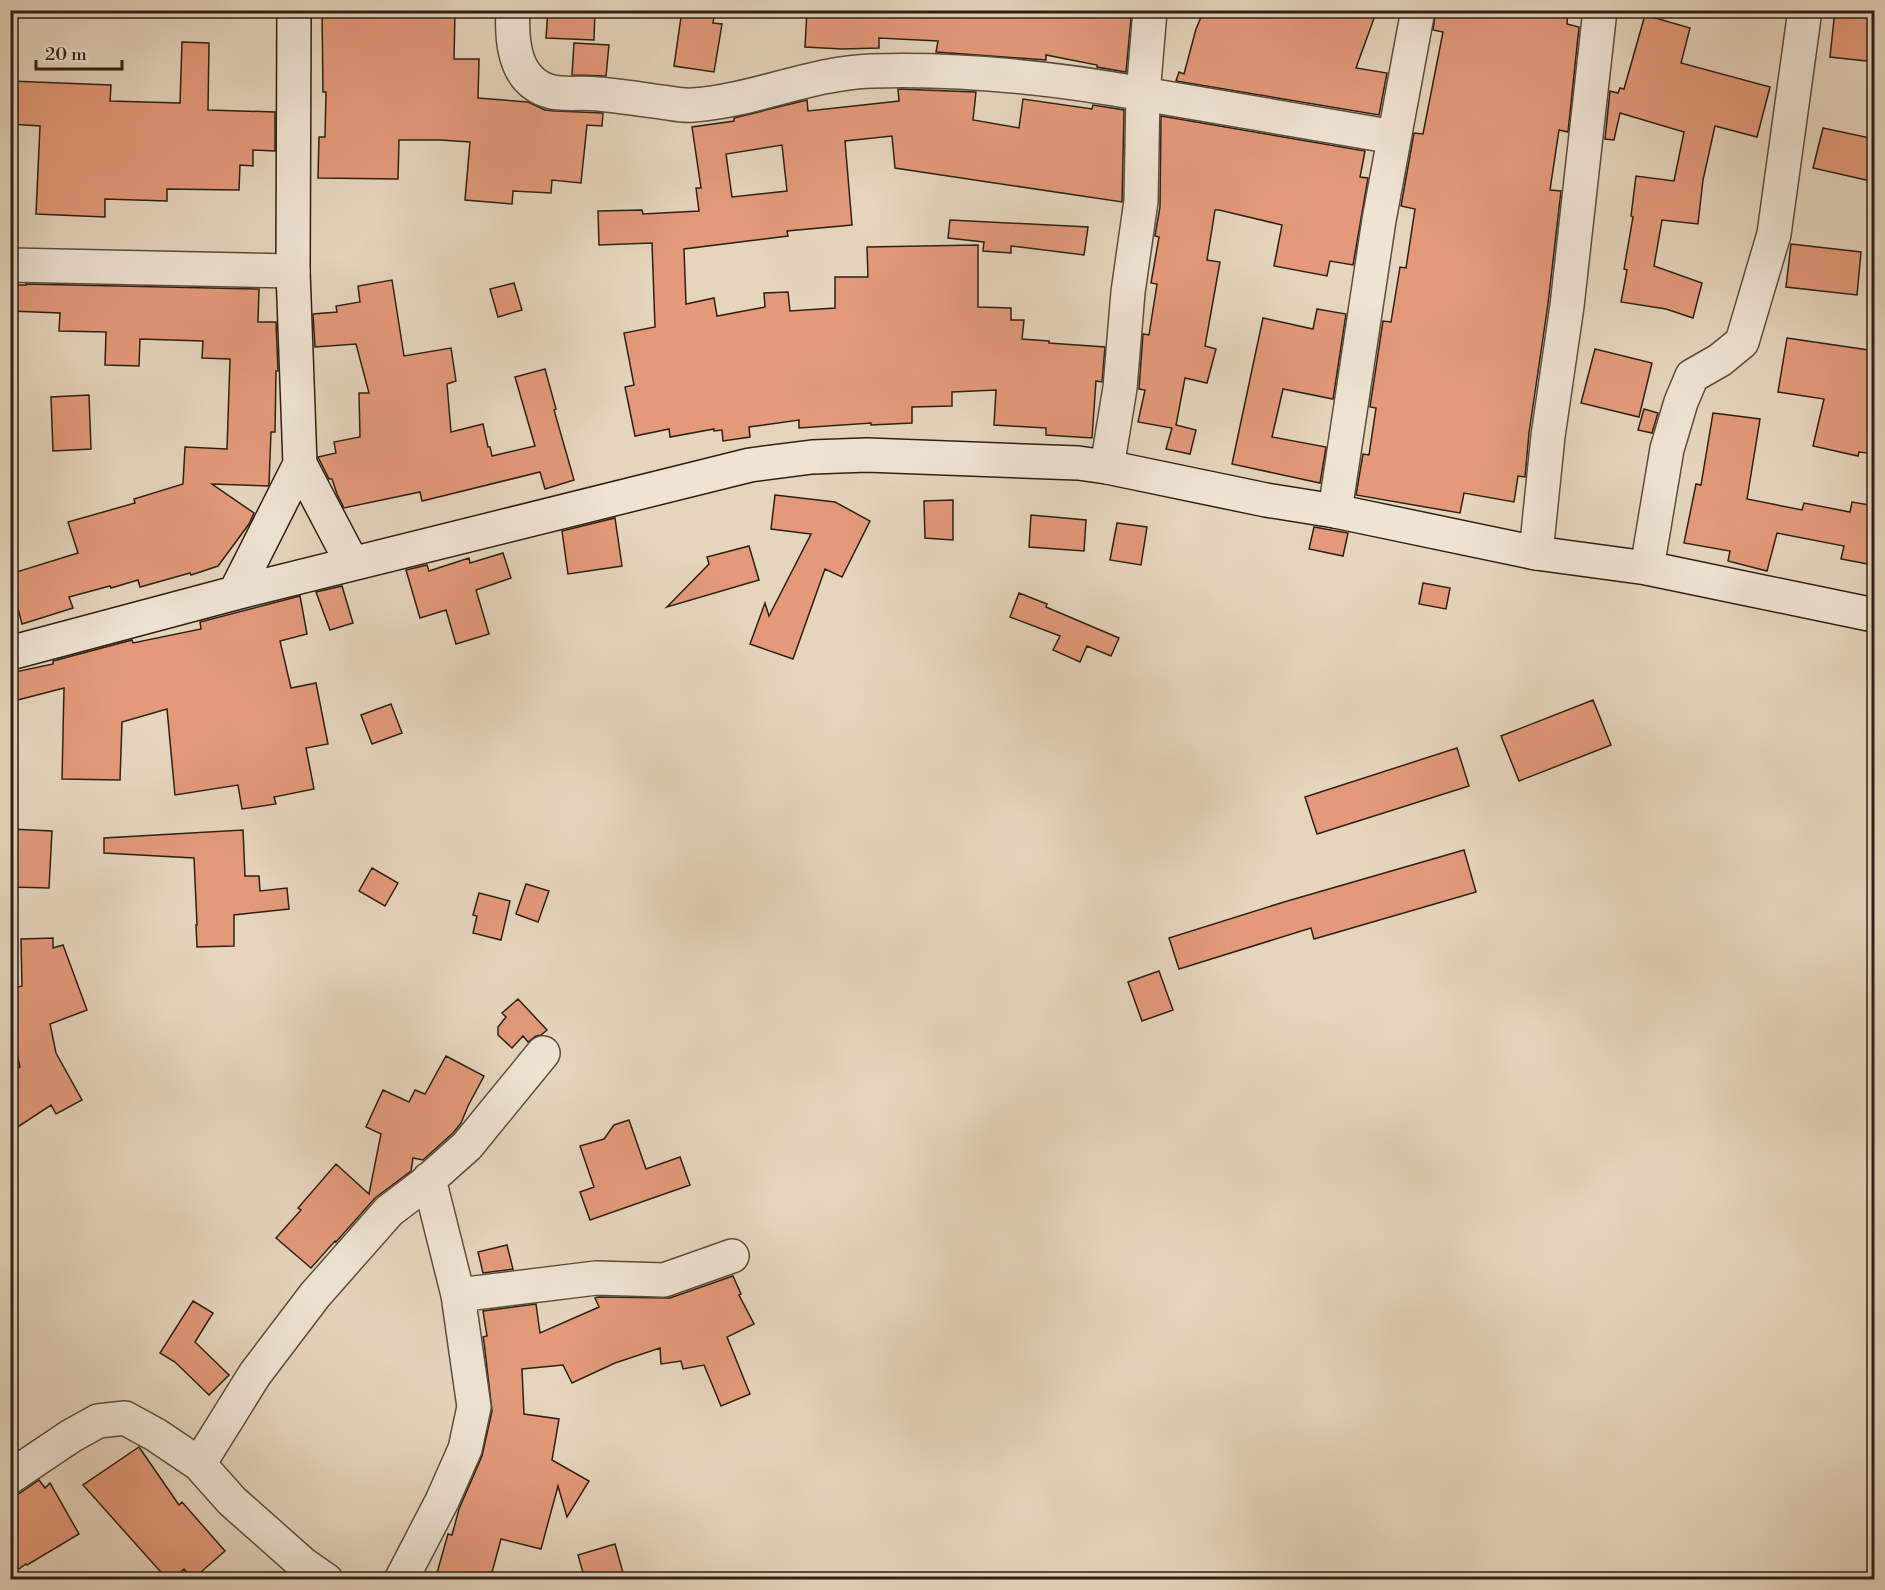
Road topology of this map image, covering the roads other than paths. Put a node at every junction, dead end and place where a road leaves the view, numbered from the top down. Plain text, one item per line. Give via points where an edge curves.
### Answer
1 (294, 10) edge
2 (513, 10) edge
3 (1148, 10) edge
4 (1418, 10) edge
5 (1600, 10) edge
6 (1805, 10) edge
7 (1143, 94) junction
8 (1394, 137) junction
9 (10, 265) edge
10 (293, 271) junction
11 (300, 464) junction
12 (1107, 467) junction
13 (1335, 511) junction
14 (1536, 553) junction
15 (352, 563) junction
16 (1647, 568) junction
17 (235, 593) junction
18 (1875, 615) edge
19 (10, 653) edge
20 (543, 1053) dead end
21 (429, 1179) junction
22 (732, 1256) dead end
23 (458, 1295) junction
24 (199, 1464) junction
25 (10, 1477) edge
26 (326, 1580) edge
27 (401, 1580) edge

1 - 10 street
2 - 7 street via 515,57 530,82 552,92 689,106 868,71 941,70 1082,83
3 - 7 street
4 - 8 street
5 - 14 street
6 - 16 street via 1774,234 1742,342 1692,376 1682,402 1668,449
7 - 8 street
7 - 12 street via 1141,201
8 - 13 street
9 - 10 street
10 - 11 street
11 - 15 street
11 - 17 street
12 - 13 street
12 - 15 street via 867,455 812,457 750,465
13 - 14 street
14 - 16 street
15 - 17 street
16 - 18 street
17 - 19 street
20 - 21 street via 467,1146
21 - 23 street
21 - 24 street via 389,1211 315,1295 255,1374
22 - 23 street via 664,1280 596,1278
23 - 27 street via 474,1407 465,1449
24 - 25 street via 125,1418 98,1421
24 - 26 street via 232,1501

